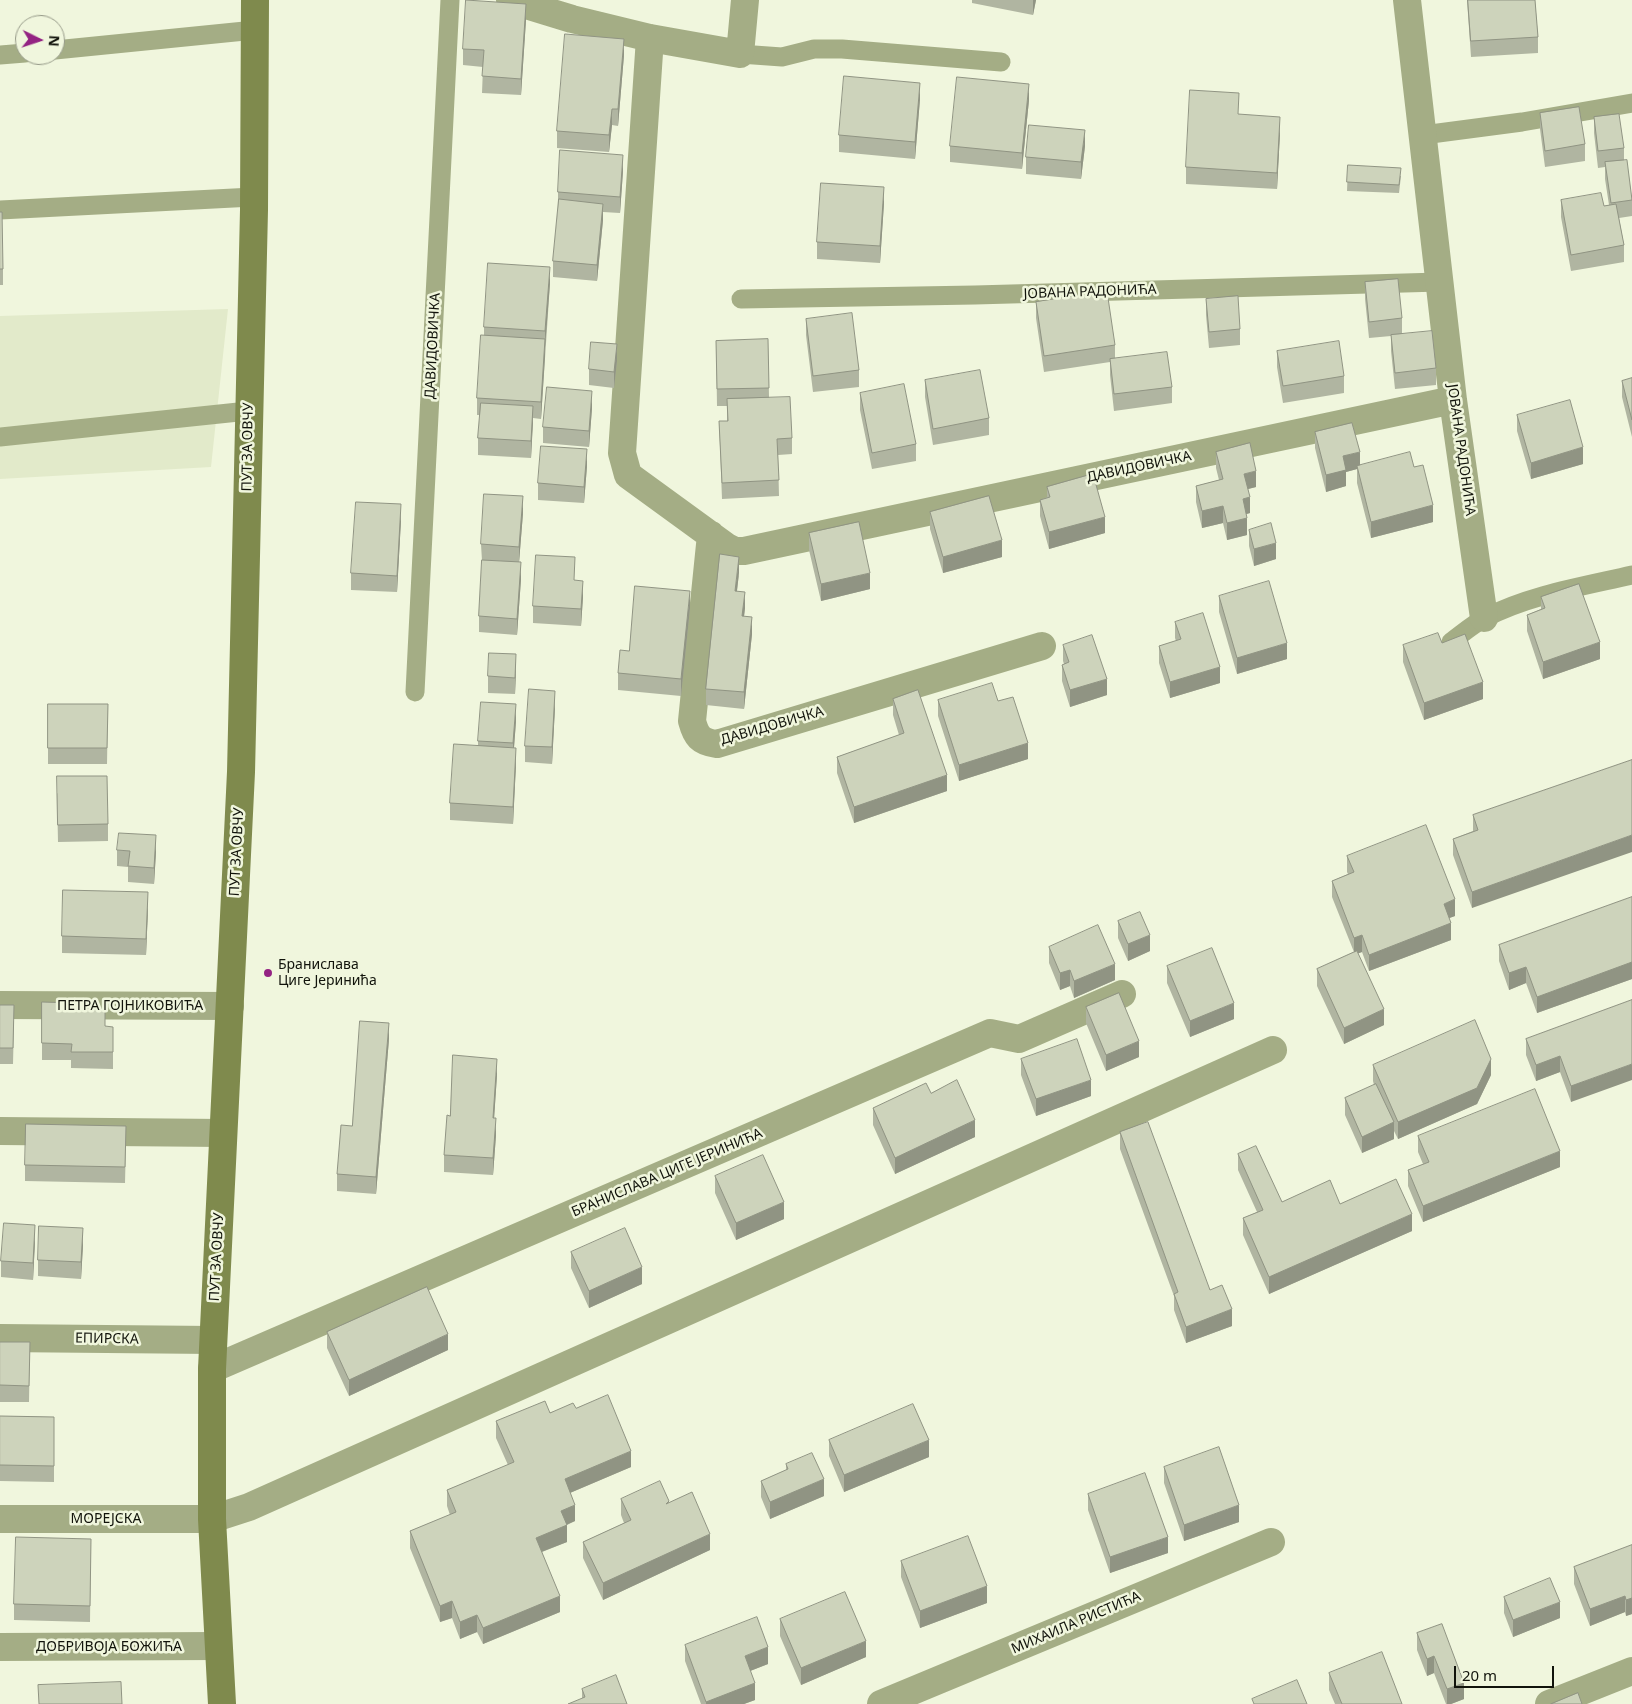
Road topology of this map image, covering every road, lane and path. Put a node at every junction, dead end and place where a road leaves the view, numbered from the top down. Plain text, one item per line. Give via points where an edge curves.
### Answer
1 (255, 0) edge
2 (450, 0) edge
3 (510, 0) edge
4 (745, 0) edge
5 (1407, 0) edge
6 (255, 30) junction
7 (650, 38) junction
8 (65, 49) edge
9 (15, 54) edge
10 (740, 54) junction
11 (0, 55) edge
12 (1001, 62) dead end
13 (1632, 103) edge
14 (1423, 135) junction
15 (254, 196) junction
16 (0, 210) edge
17 (1440, 282) junction
18 (741, 299) dead end
19 (1453, 400) junction
20 (248, 411) junction
21 (0, 437) edge
22 (712, 536) junction
23 (1632, 574) edge
24 (1484, 618) junction
25 (1451, 642) edge
26 (1042, 646) dead end
27 (415, 692) dead end
28 (1122, 994) edge
29 (0, 1005) edge
30 (230, 1006) junction
31 (1273, 1050) dead end
32 (0, 1131) edge
33 (223, 1133) junction
34 (0, 1338) edge
35 (213, 1340) junction
36 (212, 1370) junction
37 (0, 1518) edge
38 (212, 1519) junction
39 (1271, 1542) dead end
40 (218, 1646) junction
41 (0, 1647) edge
42 (1632, 1671) edge
43 (222, 1704) edge
44 (881, 1704) edge
45 (1549, 1704) edge

1 - 6 street, ПУТ ЗА ОВЧУ
2 - 27 lane, ДАВИДОВИЧКА
3 - 7 street
4 - 10 street
5 - 14 street, ЈОВАНА РАДОНИЋА
6 - 8 lane
6 - 15 street, ПУТ ЗА ОВЧУ
7 - 10 street
7 - 22 street, ДАВИДОВИЧКА via 622,453 628,475
9 - 11 lane
10 - 12 lane via 782,56 814,49 842,48
13 - 14 lane
14 - 17 street, ЈОВАНА РАДОНИЋА
15 - 16 lane
15 - 20 street, ПУТ ЗА ОВЧУ
17 - 18 lane, ЈОВАНА РАДОНИЋА
17 - 19 street, ЈОВАНА РАДОНИЋА
19 - 22 street, ДАВИДОВИЧКА via 744,551 727,547
19 - 24 street, ЈОВАНА РАДОНИЋА
20 - 21 lane
20 - 30 street, ПУТ ЗА ОВЧУ via 241,772
22 - 26 street, ДАВИДОВИЧКА via 692,720 699,737 708,742 717,744
23 - 24 lane via 1554,593
24 - 25 lane
28 - 36 street, БРАНИСЛАВА ЦИГЕ ЈЕРИНИЋА via 1019,1039 990,1033
29 - 30 street, ПЕТРА ГОЈНИКОВИЋА
30 - 33 street, ПУТ ЗА ОВЧУ
31 - 38 street, МОРЕЈСКА via 249,1507
32 - 33 street
33 - 35 street, ПУТ ЗА ОВЧУ
34 - 35 street, ЕПИРСКА
35 - 36 street, ПУТ ЗА ОВЧУ
36 - 38 street, ПУТ ЗА ОВЧУ
37 - 38 street, МОРЕЈСКА
38 - 40 street, ПУТ ЗА ОВЧУ
39 - 44 street, МИХАИЛА РИСТИЋА
40 - 41 street, ДОБРИВОЈА БОЖИЋА
40 - 43 street, ПУТ ЗА ОВЧУ
42 - 45 street

